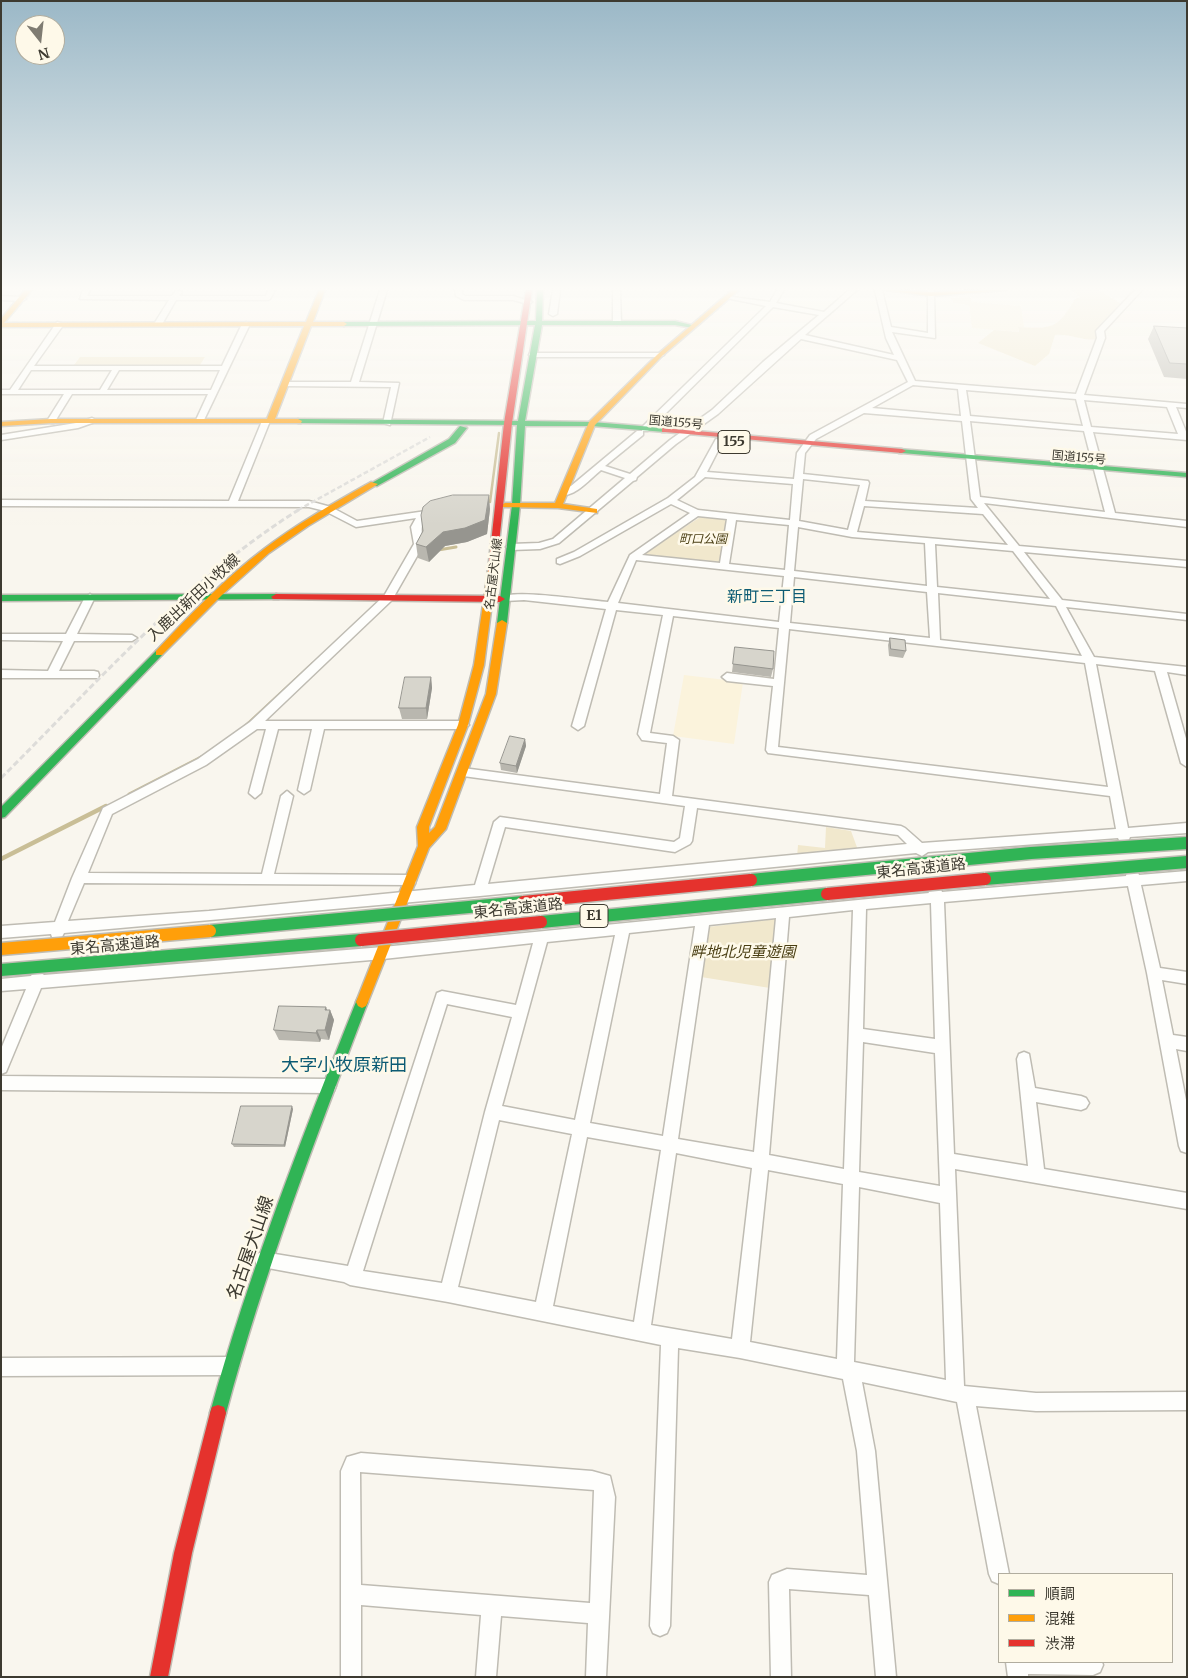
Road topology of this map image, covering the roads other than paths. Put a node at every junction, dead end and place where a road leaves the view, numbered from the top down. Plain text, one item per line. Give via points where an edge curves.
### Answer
1 (29, 368) edge
2 (117, 368) edge
3 (225, 368) edge
4 (292, 368) edge
5 (359, 368) edge
6 (516, 368) edge
7 (531, 368) edge
8 (647, 368) edge
9 (706, 368) edge
10 (763, 368) edge
11 (904, 368) edge
12 (1090, 368) edge
13 (285, 384) junction
14 (354, 384) junction
15 (912, 384) junction
16 (962, 388) junction
17 (1, 392) edge
18 (12, 392) junction
19 (70, 392) junction
20 (102, 392) junction
21 (214, 392) junction
22 (1079, 397) junction
23 (1170, 404) junction
24 (1187, 406) edge
25 (862, 410) junction
26 (965, 419) junction
27 (92, 420) junction
28 (200, 420) junction
29 (51, 421) junction
30 (272, 421) junction
31 (387, 423) junction
32 (1, 424) edge
33 (508, 426) junction
34 (521, 426) junction
35 (591, 426) junction
36 (463, 428) junction
37 (1087, 429) junction
38 (642, 431) junction
39 (684, 435) junction
40 (1185, 437) edge
41 (1, 438) edge
42 (719, 441) junction
43 (805, 446) junction
44 (970, 459) junction
45 (576, 462) junction
46 (598, 468) junction
47 (1098, 470) junction
48 (702, 474) junction
49 (1187, 475) edge
50 (633, 478) junction
51 (798, 479) junction
52 (1187, 480) edge
53 (564, 493) junction
54 (976, 498) junction
55 (670, 500) junction
56 (1, 503) edge
57 (860, 503) junction
58 (232, 504) junction
59 (496, 505) junction
60 (516, 505) junction
61 (558, 506) junction
62 (437, 508) edge
63 (328, 509) junction
64 (594, 511) junction
65 (986, 511) junction
66 (696, 513) junction
67 (1111, 515) junction
68 (422, 516) junction
69 (732, 516) junction
70 (794, 523) junction
71 (1186, 527) edge
72 (852, 534) junction
73 (930, 541) junction
74 (511, 547) junction
75 (1016, 550) junction
76 (633, 557) junction
77 (560, 561) dead end
78 (1187, 564) edge
79 (724, 567) junction
80 (790, 574) junction
81 (933, 590) junction
82 (215, 596) junction
83 (90, 597) junction
84 (1, 598) edge
85 (388, 598) junction
86 (505, 598) junction
87 (489, 599) junction
88 (1059, 603) junction
89 (612, 606) junction
90 (669, 612) junction
91 (1187, 617) edge
92 (785, 626) junction
93 (1, 637) edge
94 (70, 637) junction
95 (132, 638) dead end
96 (935, 642) junction
97 (1090, 660) junction
98 (1160, 668) junction
99 (1187, 671) edge
100 (1, 674) edge
101 (52, 674) junction
102 (94, 675) dead end
103 (727, 677) dead end
104 (779, 684) junction
105 (254, 725) junction
106 (273, 725) junction
107 (319, 725) junction
108 (463, 725) junction
109 (578, 726) dead end
110 (1187, 763) edge
111 (463, 772) junction
112 (304, 790) dead end
113 (1116, 792) junction
114 (255, 793) dead end
115 (287, 796) dead end
116 (665, 800) junction
117 (691, 804) junction
118 (1, 814) edge
119 (1187, 828) edge
120 (1123, 832) junction
121 (1187, 843) edge
122 (424, 846) junction
123 (921, 848) junction
124 (1187, 862) edge
125 (1187, 876) edge
126 (78, 878) junction
127 (266, 878) junction
128 (410, 880) junction
129 (1133, 880) junction
130 (480, 891) junction
131 (937, 897) junction
132 (404, 898) junction
133 (860, 904) junction
134 (783, 912) junction
135 (209, 916) junction
136 (703, 920) junction
137 (59, 928) junction
138 (623, 929) junction
139 (1, 932) edge
140 (542, 936) junction
141 (1, 949) edge
142 (383, 953) junction
143 (202, 968) junction
144 (1, 970) edge
145 (1154, 973) junction
146 (1187, 978) edge
147 (36, 983) junction
148 (1, 985) edge
149 (520, 1012) junction
150 (856, 1034) junction
151 (1167, 1041) junction
152 (1187, 1044) edge
153 (941, 1047) junction
154 (1024, 1059) dead end
155 (1, 1067) edge
156 (1, 1083) edge
157 (328, 1086) junction
158 (1028, 1094) junction
159 (1081, 1103) dead end
160 (493, 1112) junction
161 (580, 1127) junction
162 (670, 1144) junction
163 (1187, 1146) edge
164 (947, 1160) junction
165 (761, 1161) junction
166 (1037, 1176) junction
167 (851, 1179) junction
168 (948, 1196) junction
169 (1187, 1201) edge
170 (263, 1260) junction
171 (353, 1275) junction
172 (448, 1293) junction
173 (543, 1312) junction
174 (641, 1332) junction
175 (670, 1338) junction
176 (740, 1349) junction
177 (230, 1366) junction
178 (1, 1367) edge
179 (848, 1371) junction
180 (960, 1394) junction
181 (1187, 1401) edge
182 (999, 1573) edge
183 (878, 1586) junction
184 (350, 1594) junction
185 (492, 1605) junction
186 (600, 1614) junction
187 (660, 1626) dead end
188 (1017, 1663) edge
189 (1023, 1663) edge
190 (1093, 1665) dead end
191 (159, 1677) edge
192 (351, 1677) edge
193 (486, 1677) edge
194 (596, 1677) edge
195 (781, 1677) edge
196 (886, 1677) edge
197 (1018, 1677) edge

1 - 18 street
2 - 20 street
3 - 21 street
4 - 13 main road
5 - 14 street
6 - 33 main road, 名古屋犬山線
7 - 34 main road, 名古屋犬山線
8 - 35 main road
9 - 38 street
10 - 39 street
11 - 15 street
12 - 22 street
13 - 14 street
13 - 30 main road
14 - 31 street via 396,385
15 - 16 street
15 - 25 street
16 - 22 street
16 - 26 street
17 - 18 street
18 - 19 street
19 - 20 street
19 - 29 street
20 - 21 street
21 - 28 street
22 - 23 street
22 - 37 street
23 - 24 street
23 - 40 street
25 - 26 street
25 - 43 street via 813,437
26 - 37 street
26 - 44 street
27 - 28 main road, 国道155号 / 155
27 - 29 main road, 国道155号 / 155
27 - 41 street
28 - 30 main road, 国道155号 / 155
29 - 32 main road, 国道155号 / 155
30 - 31 main road, 国道155号 / 155
30 - 36 main road, 国道155号 / 155
30 - 58 street
31 - 33 main road, 国道155号 / 155
33 - 34 main road, 国道155号 / 155
33 - 36 main road, 国道155号 / 155
33 - 59 main road, 名古屋犬山線
34 - 35 main road, 国道155号 / 155
34 - 60 main road, 名古屋犬山線
35 - 38 main road, 国道155号 / 155
35 - 45 main road
36 - 63 main road, 入鹿出新田小牧線 via 452,441
37 - 40 street
37 - 47 street
38 - 39 main road, 国道155号 / 155
38 - 46 street
39 - 42 main road, 国道155号 / 155
39 - 43 main road, 国道155号 / 155
39 - 50 street
42 - 43 main road, 国道155号 / 155
42 - 48 street
43 - 44 main road, 国道155号 / 155
43 - 51 street
44 - 47 main road, 国道155号 / 155
44 - 54 street
45 - 46 street
45 - 53 main road
46 - 50 street
46 - 53 street
47 - 49 main road, 国道155号 / 155
47 - 52 main road, 国道155号 / 155
47 - 67 street
48 - 51 street
48 - 55 street via 700,479
50 - 64 street
51 - 57 street via 865,483
51 - 70 street
53 - 61 main road
54 - 65 street
54 - 67 street
55 - 66 street
55 - 77 street via 578,554
56 - 58 street
57 - 65 street
57 - 72 street
58 - 63 street via 309,504
59 - 60 main road
59 - 87 main road, 名古屋犬山線
60 - 61 main road
60 - 74 main road, 名古屋犬山線
61 - 64 main road
62 - 68 street
63 - 68 street via 356,524
63 - 82 main road, 入鹿出新田小牧線 via 282,539
64 - 74 street via 556,541 540,546
65 - 75 street
66 - 69 street
66 - 76 street
67 - 71 street
68 - 85 street via 416,527 418,544
69 - 70 street
69 - 79 street
70 - 72 street
70 - 80 street
72 - 73 street
73 - 75 street
73 - 81 street
74 - 86 main road, 名古屋犬山線
75 - 78 street
75 - 88 street
76 - 79 street
76 - 89 street
79 - 80 street
80 - 81 street
80 - 92 street
81 - 88 street
81 - 96 street
82 - 83 main road
82 - 85 main road
82 - 118 main road, 入鹿出新田小牧線
83 - 84 main road
83 - 94 street
85 - 87 main road
85 - 105 street
86 - 87 main road
86 - 89 street
86 - 111 main road, 名古屋犬山線 via 497,665
87 - 108 main road, 名古屋犬山線 via 479,664
88 - 91 street
88 - 97 street
89 - 90 street
89 - 109 street
90 - 92 street
90 - 116 street via 644,734 646,738 673,740
92 - 96 street
92 - 104 street
93 - 94 street
94 - 95 street
94 - 101 street
96 - 97 street
97 - 98 street
97 - 113 street
98 - 99 street
98 - 110 street
100 - 101 street
101 - 102 street
103 - 104 street
104 - 113 street via 772,750
105 - 106 street
105 - 126 street via 234,743 204,762 107,811
106 - 107 street
106 - 114 street
107 - 108 street
107 - 112 street
108 - 122 main road, 名古屋犬山線 via 423,827
111 - 116 street
111 - 122 main road, 名古屋犬山線 via 440,829
113 - 120 street
115 - 127 street
116 - 117 street
117 - 123 street via 901,831
117 - 130 street via 686,841 675,847 500,822
119 - 120 street
120 - 123 street
120 - 129 street
121 - 141 main road, 東名高速道路 / E1, bridge via 1031,853
122 - 128 main road, 名古屋犬山線
123 - 130 street
123 - 131 street
124 - 144 main road, 東名高速道路 / E1, bridge via 1032,874 274,948
125 - 129 street
126 - 127 street
126 - 137 street
127 - 128 street
128 - 132 main road, 名古屋犬山線
129 - 131 street
129 - 145 street
130 - 132 street
131 - 133 street
131 - 153 street
132 - 135 street
132 - 142 main road, 名古屋犬山線
133 - 134 street
133 - 150 street
134 - 136 street
134 - 165 street
135 - 137 street
135 - 143 street
136 - 138 street
136 - 162 street
137 - 139 street
137 - 147 street
138 - 140 street
138 - 161 street
140 - 142 street
140 - 149 street
142 - 143 street
142 - 157 main road, 名古屋犬山線
143 - 147 street
145 - 146 street
145 - 151 street
147 - 148 street
147 - 155 street
149 - 160 street
149 - 171 street via 442,997
150 - 153 street
150 - 167 street
151 - 152 street
151 - 163 street
153 - 164 street
154 - 158 street
156 - 157 street
157 - 170 main road, 名古屋犬山線
158 - 159 street
158 - 166 street
160 - 161 street
160 - 172 street
161 - 162 street
161 - 173 street
162 - 165 street
162 - 174 street
164 - 166 street
164 - 168 street
165 - 167 street
165 - 176 street
166 - 169 street
167 - 168 street
167 - 179 street
168 - 180 street
170 - 171 street
170 - 177 main road, 名古屋犬山線
171 - 172 street via 350,1277
172 - 173 street
173 - 174 street
174 - 175 street
175 - 176 street
175 - 187 street
176 - 179 street
177 - 178 street
177 - 191 main road, 名古屋犬山線 via 183,1553
179 - 180 street
179 - 183 street via 866,1452
180 - 181 street via 1036,1402
180 - 182 street
183 - 195 street via 788,1579 779,1582
183 - 196 street
184 - 185 street
184 - 186 street via 350,1471 354,1464 592,1480 603,1483 605,1489
184 - 192 street
185 - 186 street
185 - 193 street
186 - 194 street
188 - 197 street
189 - 190 street

